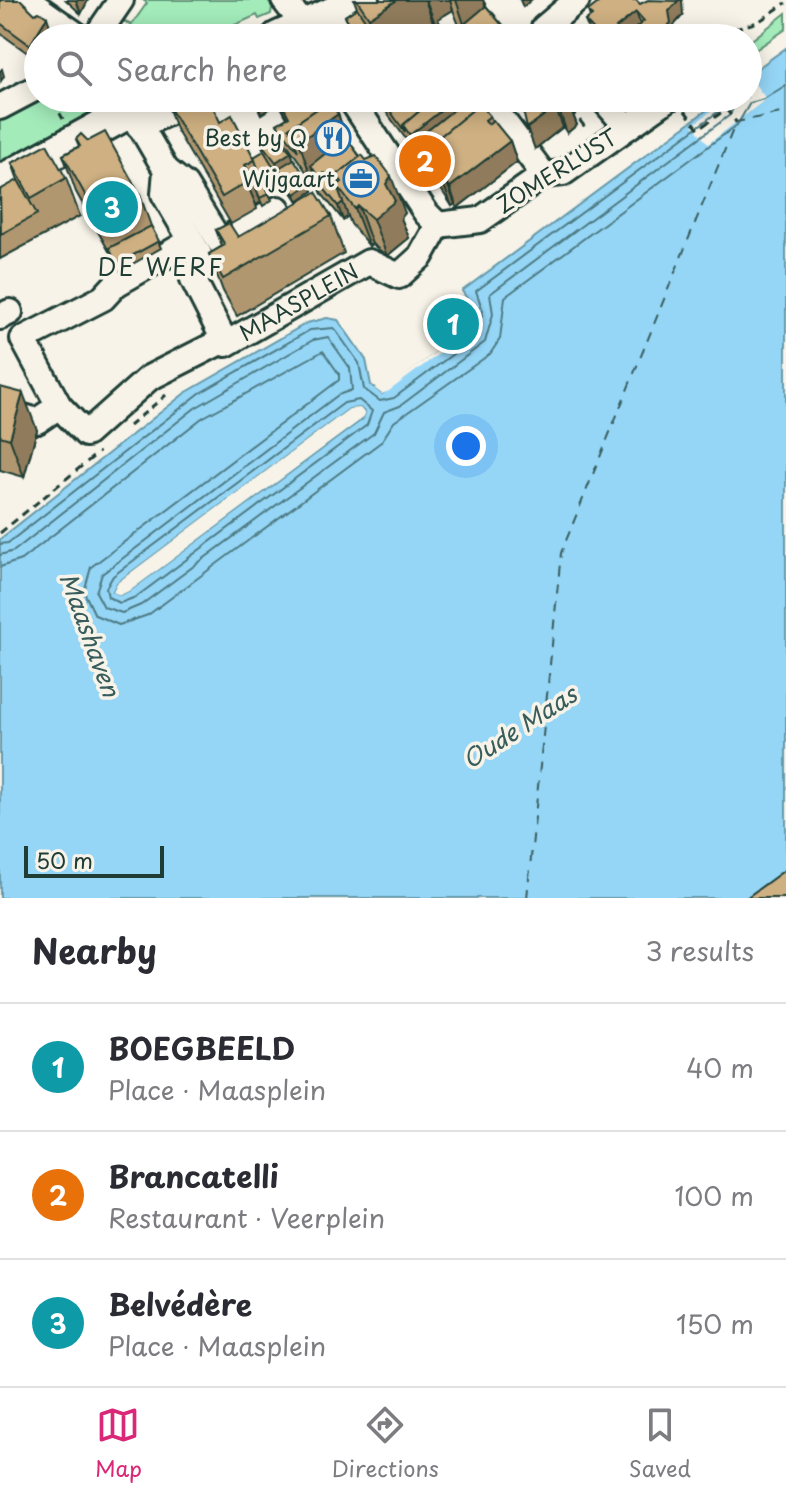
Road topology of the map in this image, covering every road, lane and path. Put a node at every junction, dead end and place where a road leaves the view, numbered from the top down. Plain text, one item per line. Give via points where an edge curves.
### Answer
1 (27, 0) edge
2 (121, 0) edge
3 (284, 0) edge
4 (363, 0) edge
5 (481, 0) edge
6 (575, 3) edge
7 (786, 3) edge
8 (61, 24) edge
9 (105, 24) edge
10 (295, 24) edge
11 (319, 24) edge
12 (502, 24) edge
13 (549, 24) edge
14 (751, 24) edge
15 (24, 94) edge
16 (0, 107) edge
17 (141, 112) edge
18 (359, 112) edge
19 (497, 112) edge
20 (574, 112) edge
21 (614, 112) edge
22 (649, 112) edge
23 (722, 112) edge
24 (728, 112) edge
25 (688, 115) dead end
26 (736, 122) dead end
27 (627, 127) junction
28 (602, 146) junction
29 (166, 170) junction
30 (544, 175) junction
31 (0, 182) edge
32 (278, 209) dead end
33 (438, 225) junction
34 (191, 241) junction
35 (225, 342) junction
36 (172, 390) dead end
37 (59, 406) junction
38 (0, 410) edge
39 (127, 429) dead end
40 (104, 448) dead end
41 (0, 533) edge

1 - 8 street
2 - 9 street
3 - 10 street
4 - 11 main road
5 - 12 path
6 - 13 street
7 - 14 path
15 - 16 street
17 - 29 street, MAASPLEIN
17 - 31 main road
18 - 33 street
19 - 30 street
20 - 28 path
21 - 27 street
22 - 27 street, ZOMERLUST
23 - 25 path via 699,129
24 - 26 path
27 - 28 street, ZOMERLUST
28 - 30 street, ZOMERLUST via 563,173
29 - 32 street, MAASPLEIN via 185,185 220,242
29 - 34 street, MAASPLEIN via 164,194
30 - 33 street, ZOMERLUST via 480,220
33 - 35 street, MAASPLEIN via 421,256 399,276 369,262
34 - 35 street, MAASPLEIN via 200,262 193,279
34 - 37 street via 116,284 103,298 23,339
35 - 37 street via 149,378 86,434
36 - 39 path
37 - 38 street via 37,421
40 - 41 path

